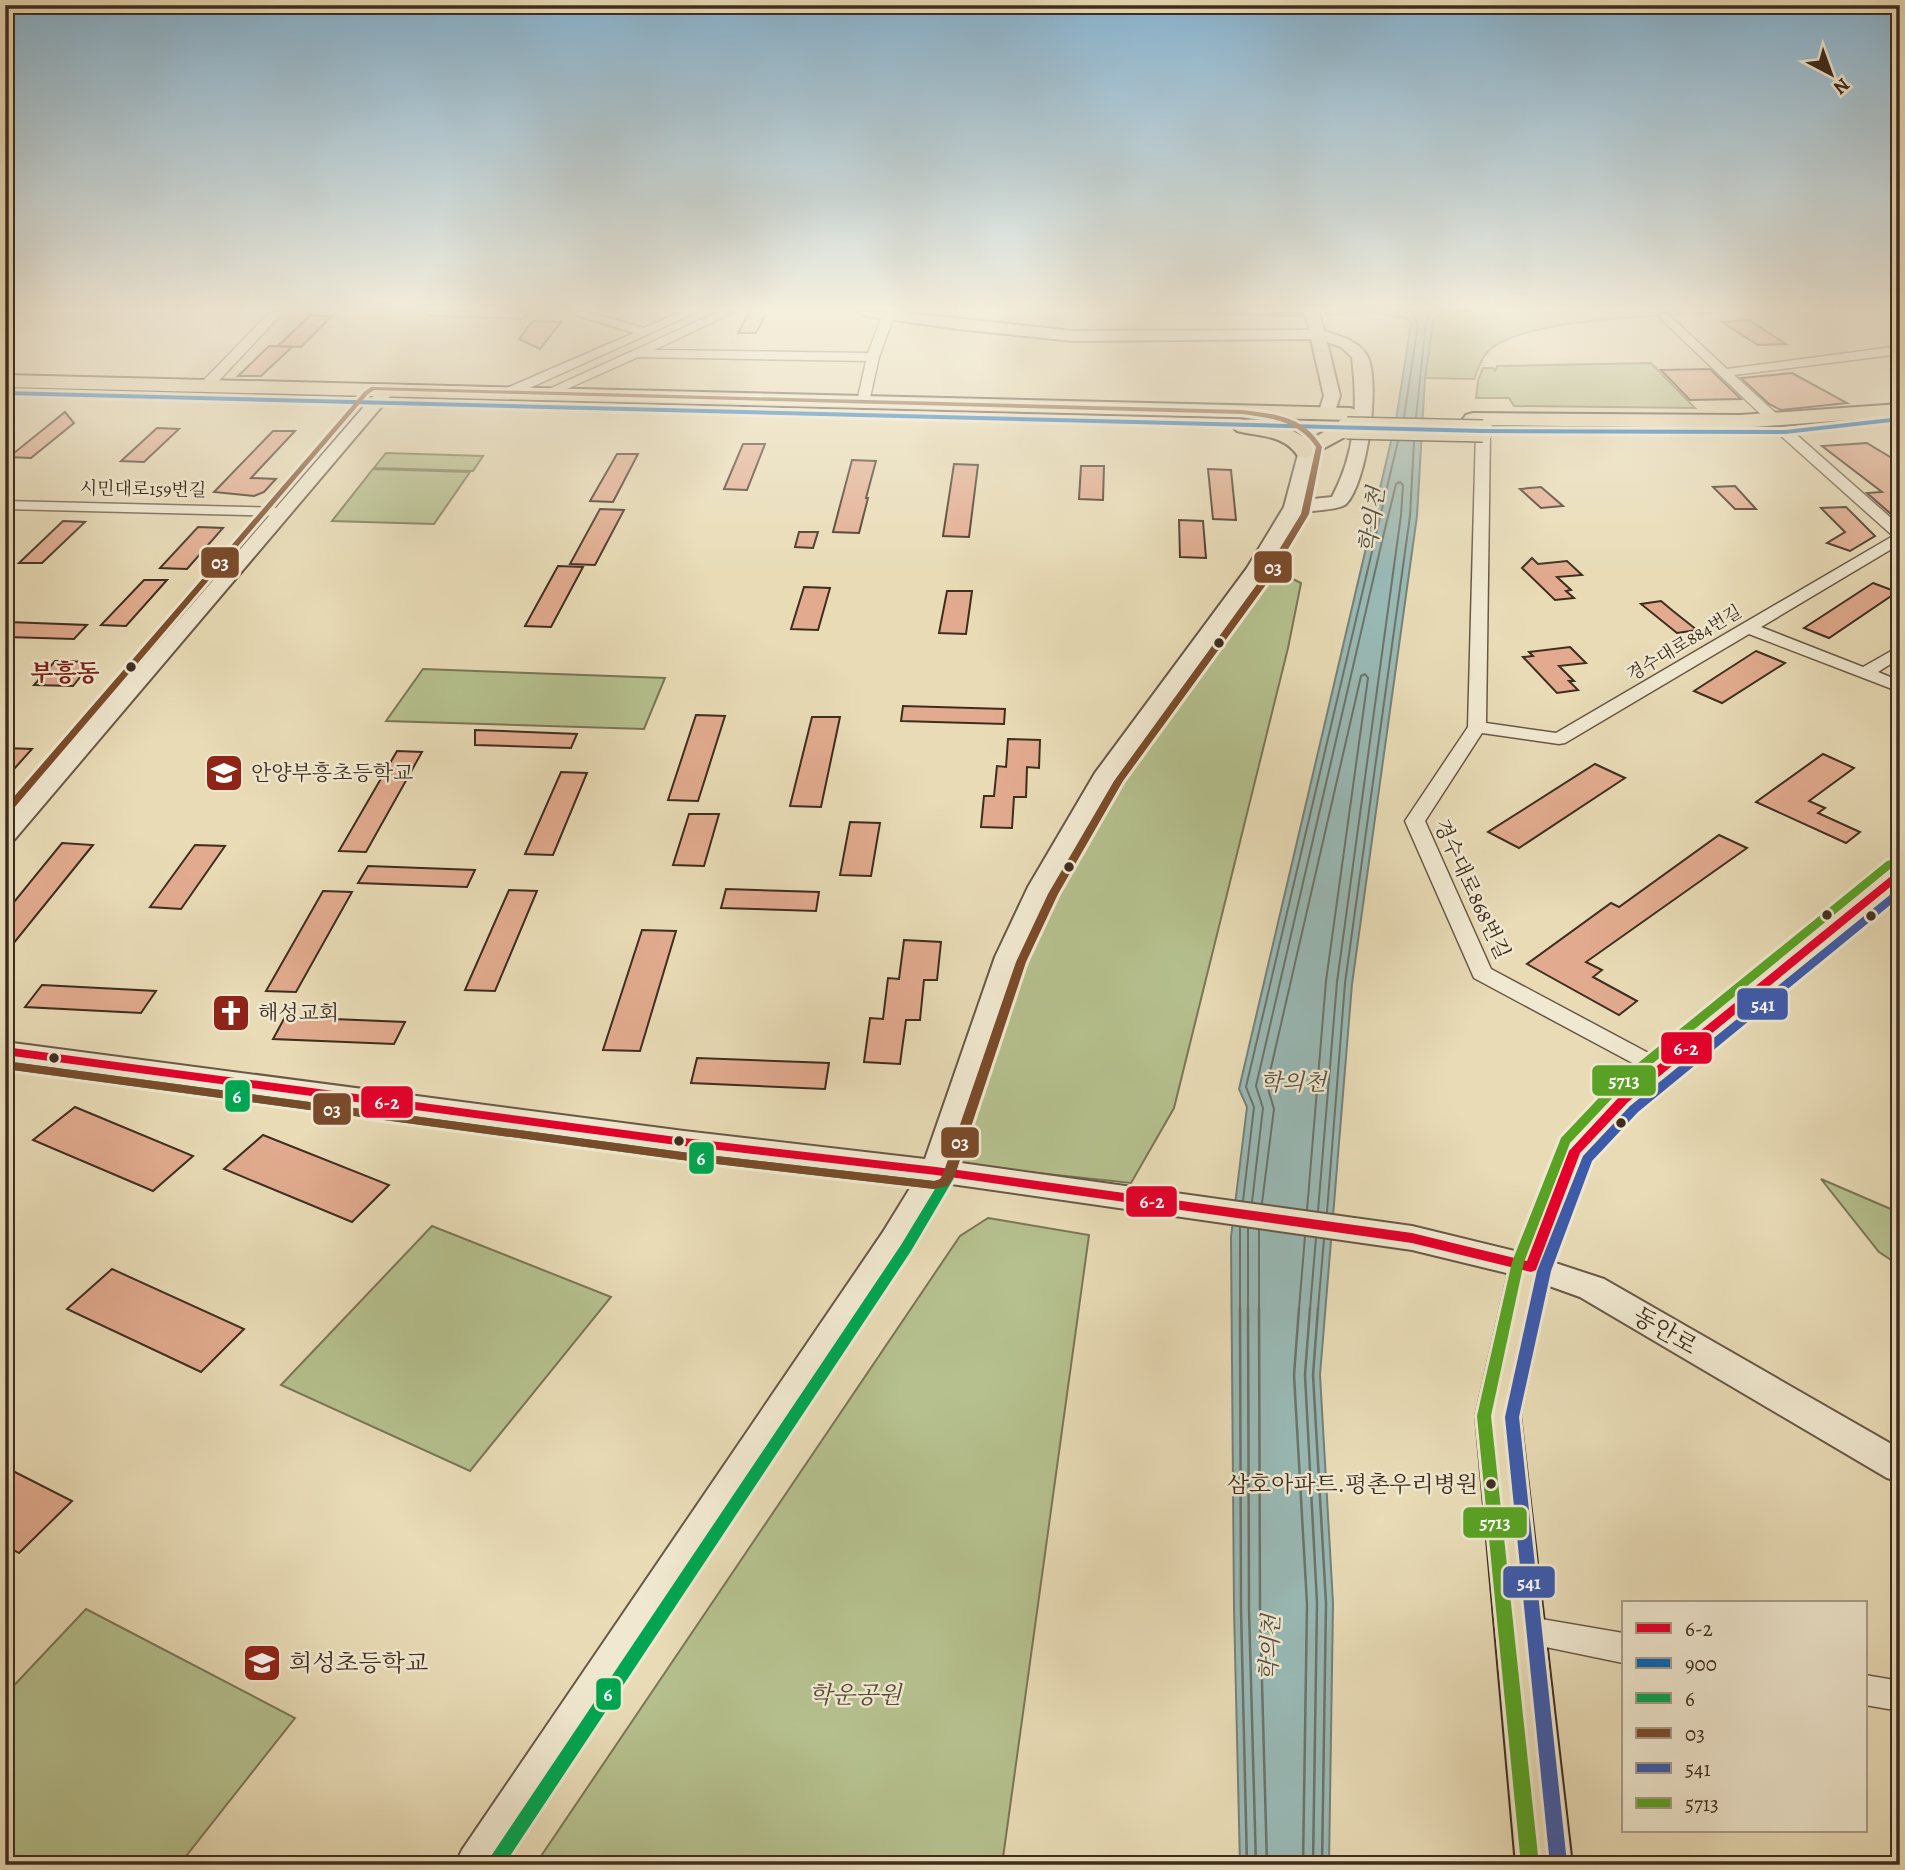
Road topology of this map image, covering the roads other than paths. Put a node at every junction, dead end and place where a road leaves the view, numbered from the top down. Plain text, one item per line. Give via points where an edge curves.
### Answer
1 (379, 399) edge
2 (476, 399) edge
3 (754, 399) edge
4 (1331, 399) edge
5 (1366, 399) edge
6 (1752, 399) edge
7 (863, 402) joint
8 (1900, 408) edge
9 (1326, 414) junction
10 (1900, 419) edge
11 (1348, 421) junction
12 (1478, 425) junction
13 (1242, 426) junction
14 (1781, 426) junction
15 (1900, 427) edge
16 (1306, 451) junction
17 (5, 505) edge
18 (1293, 508) junction
19 (281, 512) junction
20 (1900, 536) edge
21 (1747, 627) junction
22 (1900, 651) edge
23 (1866, 673) junction
24 (1900, 687) edge
25 (1476, 727) junction
26 (5, 835) edge
27 (1900, 874) edge
28 (5, 1051) edge
29 (1661, 1069) junction
30 (936, 1171) junction
31 (1531, 1267) junction
32 (1900, 1467) edge
33 (1518, 1629) junction
34 (1622, 1648) edge
35 (1867, 1690) edge
36 (1900, 1696) edge
37 (477, 1865) edge
38 (1544, 1865) edge

1 - 19 street
2 - 13 main road
3 - 7 main road
4 - 9 street
5 - 18 street via 1354,477 1339,502
6 - 14 street, 경수대로884번길
7 - 9 main road
8 - 14 main road
9 - 11 main road
10 - 14 main road
11 - 12 main road, bridge
11 - 13 main road
11 - 16 main road
12 - 14 main road
12 - 25 street
13 - 16 main road via 1292,437
14 - 15 main road
14 - 20 street, 경수대로884번길
16 - 18 street
17 - 19 street, 시민대로159번길
18 - 30 street via 1256,569 1107,773 1041,887 1008,957
19 - 26 street
20 - 21 street, 경수대로884번길
21 - 23 street
21 - 25 street, 경수대로884번길 via 1559,738
22 - 23 street
23 - 24 street
25 - 29 street, 경수대로868번길 via 1415,821 1482,973
27 - 29 main road
28 - 30 street
29 - 31 main road via 1623,1099 1575,1151
30 - 31 street, 동안로 via 1412,1238
30 - 37 street via 888,1250
31 - 32 street, 동안로 via 1592,1289
31 - 33 main road via 1498,1416
33 - 34 street
33 - 38 main road
35 - 36 street

